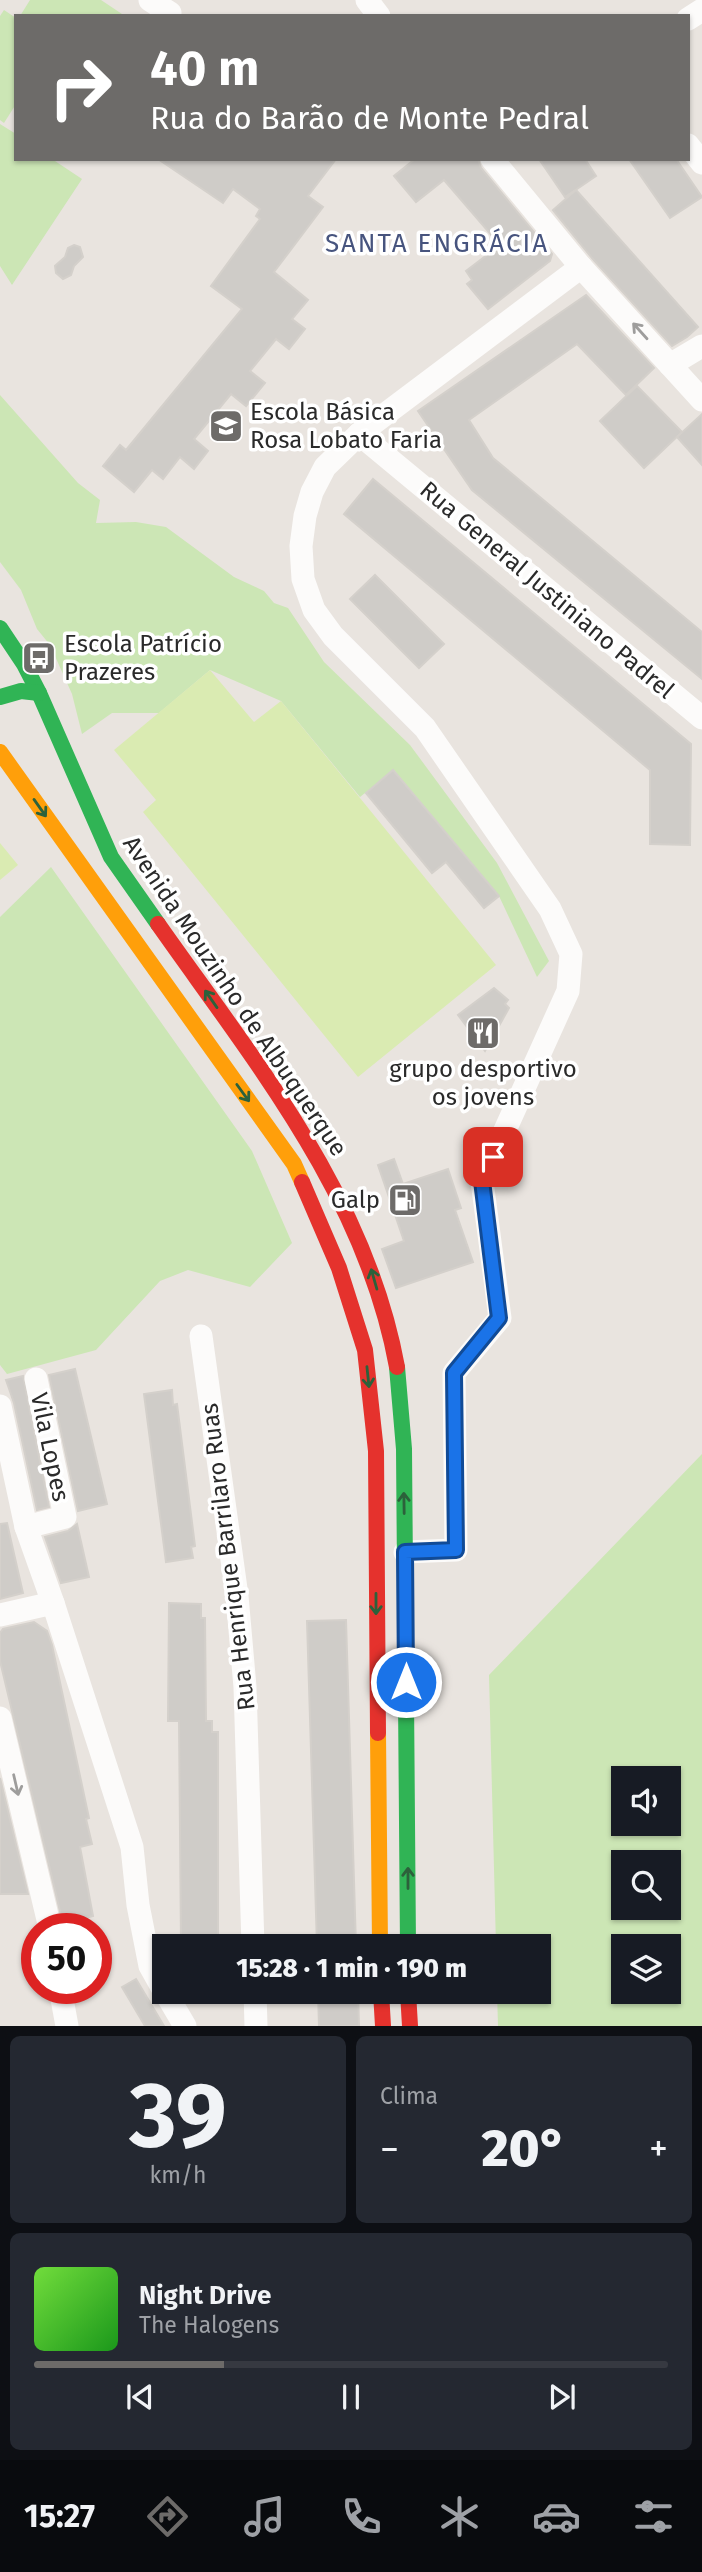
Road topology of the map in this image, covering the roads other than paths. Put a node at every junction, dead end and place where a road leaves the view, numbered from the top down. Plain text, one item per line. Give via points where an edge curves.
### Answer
1 (150, 0) edge
2 (170, 13) dead end
3 (690, 148) edge
4 (494, 161) edge
5 (702, 163) edge
6 (581, 267) junction
7 (702, 346) edge
8 (670, 365) junction
9 (702, 400) edge
10 (359, 434) junction
11 (0, 628) edge
12 (12, 644) junction
13 (4, 660) dead end
14 (39, 693) junction
15 (0, 697) edge
16 (702, 718) edge
17 (0, 752) edge
18 (201, 1336) dead end
19 (36, 1379) dead end
20 (0, 1406) edge
21 (26, 1527) junction
22 (405, 1552) junction
23 (53, 1603) junction
24 (0, 1615) edge
25 (0, 1718) edge
26 (46, 1913) edge
27 (253, 1934) edge
28 (380, 1934) edge
29 (408, 1934) edge
30 (152, 1969) edge
31 (63, 2004) edge
32 (172, 2004) edge
33 (255, 2004) edge
34 (382, 2004) edge
35 (409, 2004) edge
36 (67, 2026) edge
37 (185, 2026) edge
38 (256, 2026) edge
39 (383, 2026) edge
40 (410, 2026) edge

1 - 2 street
3 - 5 street
4 - 6 street
8 -> 6 street
6 - 10 street
7 - 8 street
8 - 9 street
10 - 16 street, Rua General Justiniano Padrel
10 - 22 street via 325,467 305,516 303,579 314,610 333,636 425,728 550,909 571,954 568,991 482,1181 499,1318 454,1373 456,1550
11 - 12 main road, Avenida Mouzinho de Albuquerque
12 - 13 main road
12 - 14 main road, Avenida Mouzinho de Albuquerque
14 - 15 main road via 21,691
22 -> 14 main road, Avenida Mouzinho de Albuquerque via 402,1396 394,1348 369,1262 322,1161 111,857
17 -> 28 main road, Avenida Mouzinho de Albuquerque via 294,1164 339,1268 365,1350 376,1451
18 - 27 street, Rua Henrique Barrilaro Ruas via 246,1687
19 - 21 street, Vila Lopes via 65,1517
20 - 21 street, Vila Lopes
21 - 23 street, Vila Lopes
29 -> 22 main road, Avenida Mouzinho de Albuquerque
23 - 24 street
23 - 30 street, Vila Lopes via 132,1847
25 -> 26 street
31 - 36 street
32 - 37 street, Vila Lopes
33 - 38 street
34 - 39 main road
35 - 40 main road

